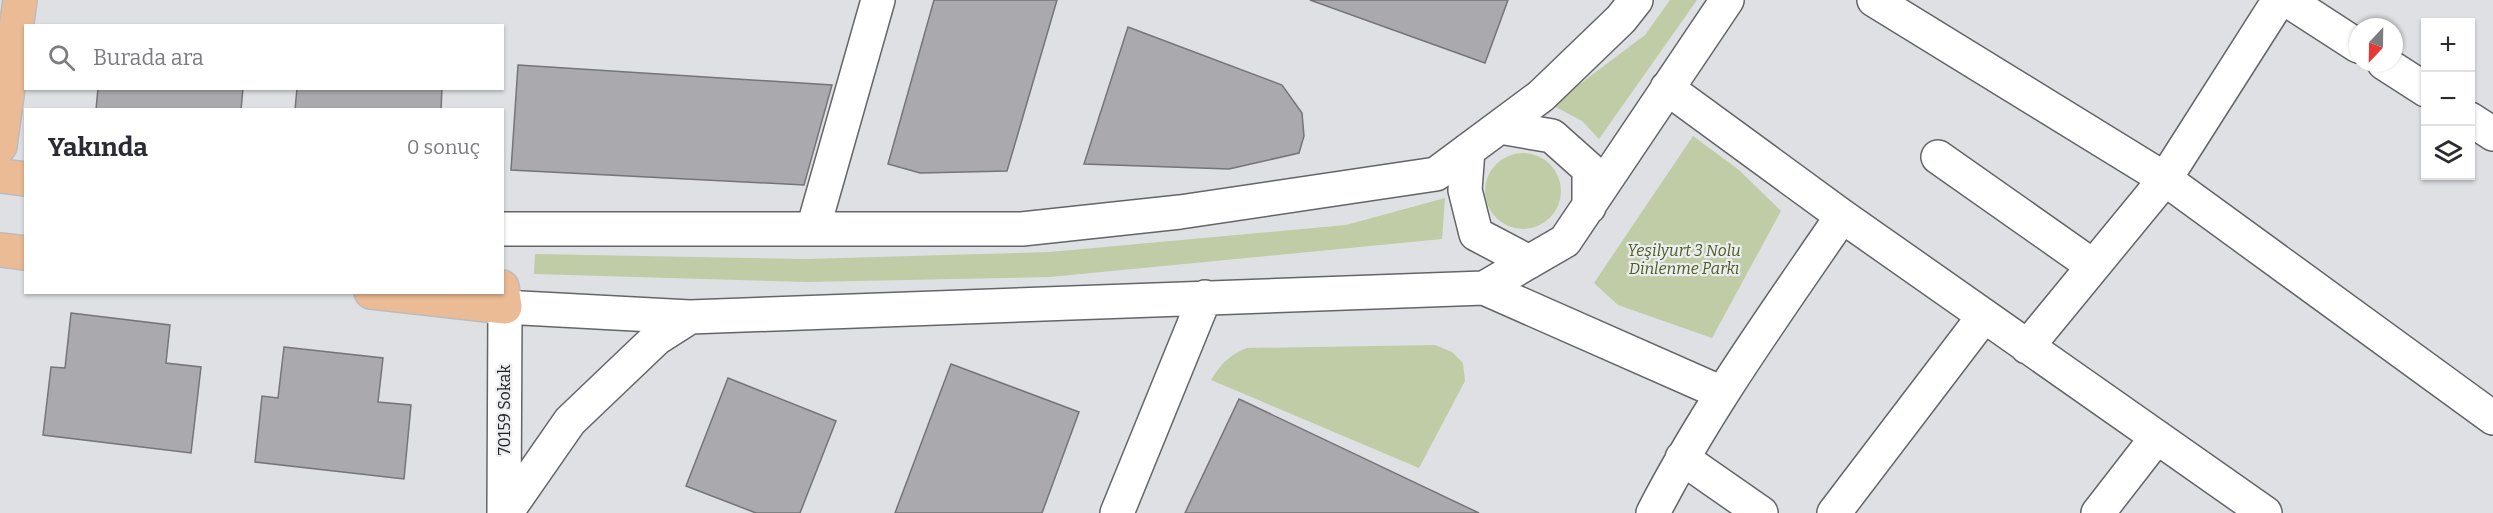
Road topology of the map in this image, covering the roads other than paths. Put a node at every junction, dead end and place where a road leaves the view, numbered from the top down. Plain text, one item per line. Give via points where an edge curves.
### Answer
1 (20, 0) edge
2 (878, 0) edge
3 (1636, 0) edge
4 (1727, 0) edge
5 (1874, 0) edge
6 (2279, 0) edge
7 (2287, 0) edge
8 (2349, 40) edge
9 (2398, 72) edge
10 (2421, 87) edge
11 (1667, 88) junction
12 (2475, 122) edge
13 (1500, 127) junction
14 (2493, 134) edge
15 (0, 146) edge
16 (1468, 150) junction
17 (1938, 157) dead end
18 (0, 176) edge
19 (24, 178) edge
20 (2165, 179) junction
21 (1588, 207) junction
22 (1842, 216) junction
23 (504, 229) edge
24 (813, 229) junction
25 (0, 250) edge
26 (24, 253) edge
27 (1529, 262) junction
28 (2093, 266) junction
29 (1484, 288) junction
30 (424, 294) edge
31 (504, 297) edge
32 (1205, 297) junction
33 (1984, 316) junction
34 (690, 317) junction
35 (2027, 346) junction
36 (1722, 393) junction
37 (2493, 418) edge
38 (2157, 437) junction
39 (1682, 458) junction
40 (505, 513) edge
41 (1117, 513) edge
42 (1653, 513) edge
43 (1761, 513) edge
44 (1834, 513) edge
45 (2098, 513) edge
46 (2265, 513) edge

1 - 15 main road
2 - 24 street
3 - 13 street via 1622,19 1541,96
4 - 11 street
5 - 20 street
6 - 20 street
7 - 8 street
9 - 10 street
11 - 21 street
11 - 22 street
12 - 14 street
13 - 16 street
13 - 21 street via 1552,136 1589,169
16 - 24 street via 1436,174 1180,212 1022,229
16 - 27 street via 1464,190 1476,234
17 - 28 street
18 - 19 main road
20 - 28 street
20 - 37 street
21 - 27 street via 1565,241
22 - 33 street
22 - 36 street
23 - 24 street
25 - 26 main road
27 - 29 street
28 - 35 street
29 - 32 street
29 - 36 street
30 - 31 main road
31 - 34 street
31 - 40 street, 70159 Sokak
32 - 34 street
32 - 41 street
33 - 35 street
33 - 44 street
34 - 40 street via 657,338 570,421
35 - 38 street
36 - 39 street
38 - 45 street
38 - 46 street
39 - 42 street
39 - 43 street

